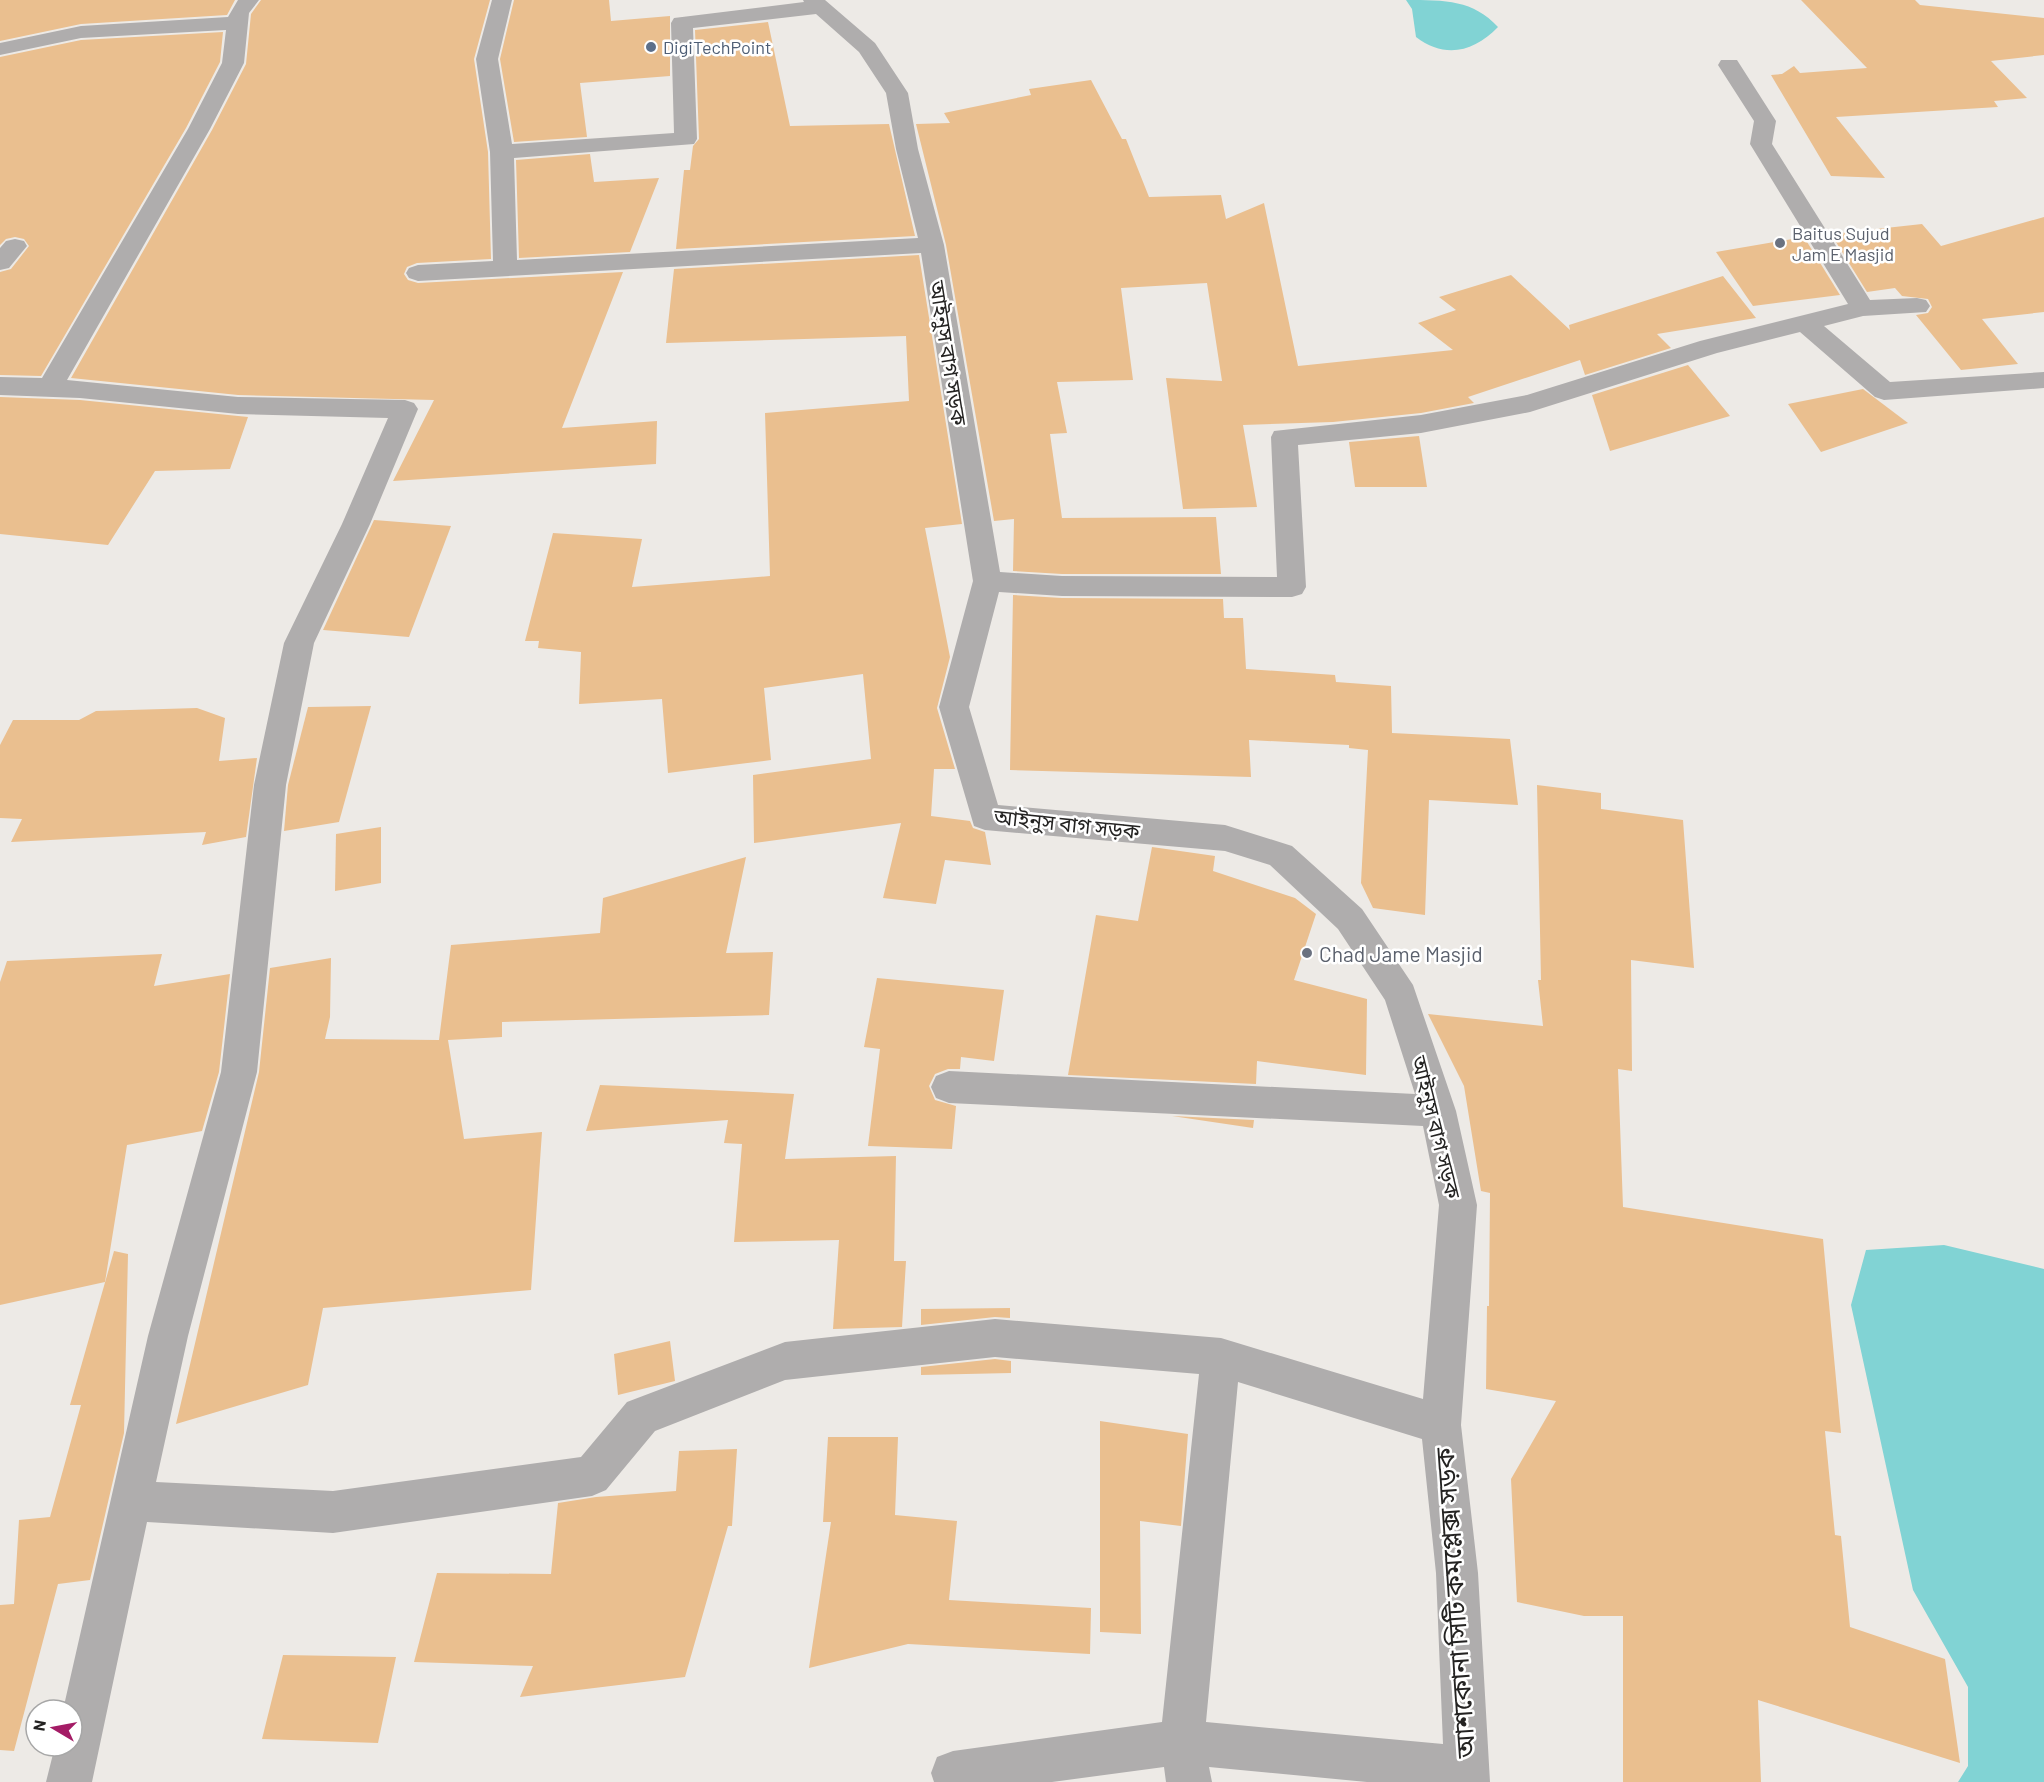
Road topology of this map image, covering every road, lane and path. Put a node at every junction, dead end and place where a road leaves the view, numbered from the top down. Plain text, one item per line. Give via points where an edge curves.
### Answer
1 (249, 0) edge
2 (502, 0) edge
3 (816, 3) edge
4 (238, 23) junction
5 (0, 49) edge
6 (1729, 65) dead end
7 (502, 152) junction
8 (932, 245) junction
9 (505, 267) junction
10 (418, 273) dead end
11 (1917, 306) dead end
12 (1863, 308) junction
13 (1806, 324) junction
14 (2044, 380) edge
15 (51, 385) junction
16 (0, 386) edge
17 (987, 580) junction
18 (949, 1087) dead end
19 (1438, 1111) junction
20 (1221, 1357) junction
21 (1441, 1425) junction
22 (132, 1501) junction
23 (1185, 1762) edge
24 (953, 1773) dead end
25 (1466, 1776) edge
26 (69, 1782) edge

1 - 4 street via 239,12
2 - 7 street via 487,58
3 - 7 street via 682,23 686,139
3 - 8 street, আইনুস বাগ সড়ক via 867,48 897,93
4 - 5 street via 81,32
4 - 15 street via 233,63 219,91
6 - 12 street via 1765,121 1761,144
7 - 9 street
8 - 9 street
8 - 17 street, আইনুস বাগ সড়ক
9 - 10 street
11 - 12 street
12 - 13 street
13 - 14 street via 1884,391
13 - 17 street via 1709,347 1530,403 1420,424 1284,437 1292,588 1062,586
15 - 16 street
15 - 22 street via 214,404 405,410 299,643 270,785 240,1071 168,1336
17 - 19 street, আইনুস বাগ সড়ক via 954,707 985,817 1225,838 1281,855 1350,919 1401,995
18 - 19 street
19 - 21 street, আইনুস বাগ সড়ক via 1458,1205
20 - 21 street
20 - 22 street via 995,1338 785,1361 641,1416 592,1476 333,1512
20 - 23 street
21 - 25 street, আশকোনা সিটি কমপ্লেক্স সড়ক via 1457,1573
22 - 26 street
23 - 24 street
23 - 25 street

